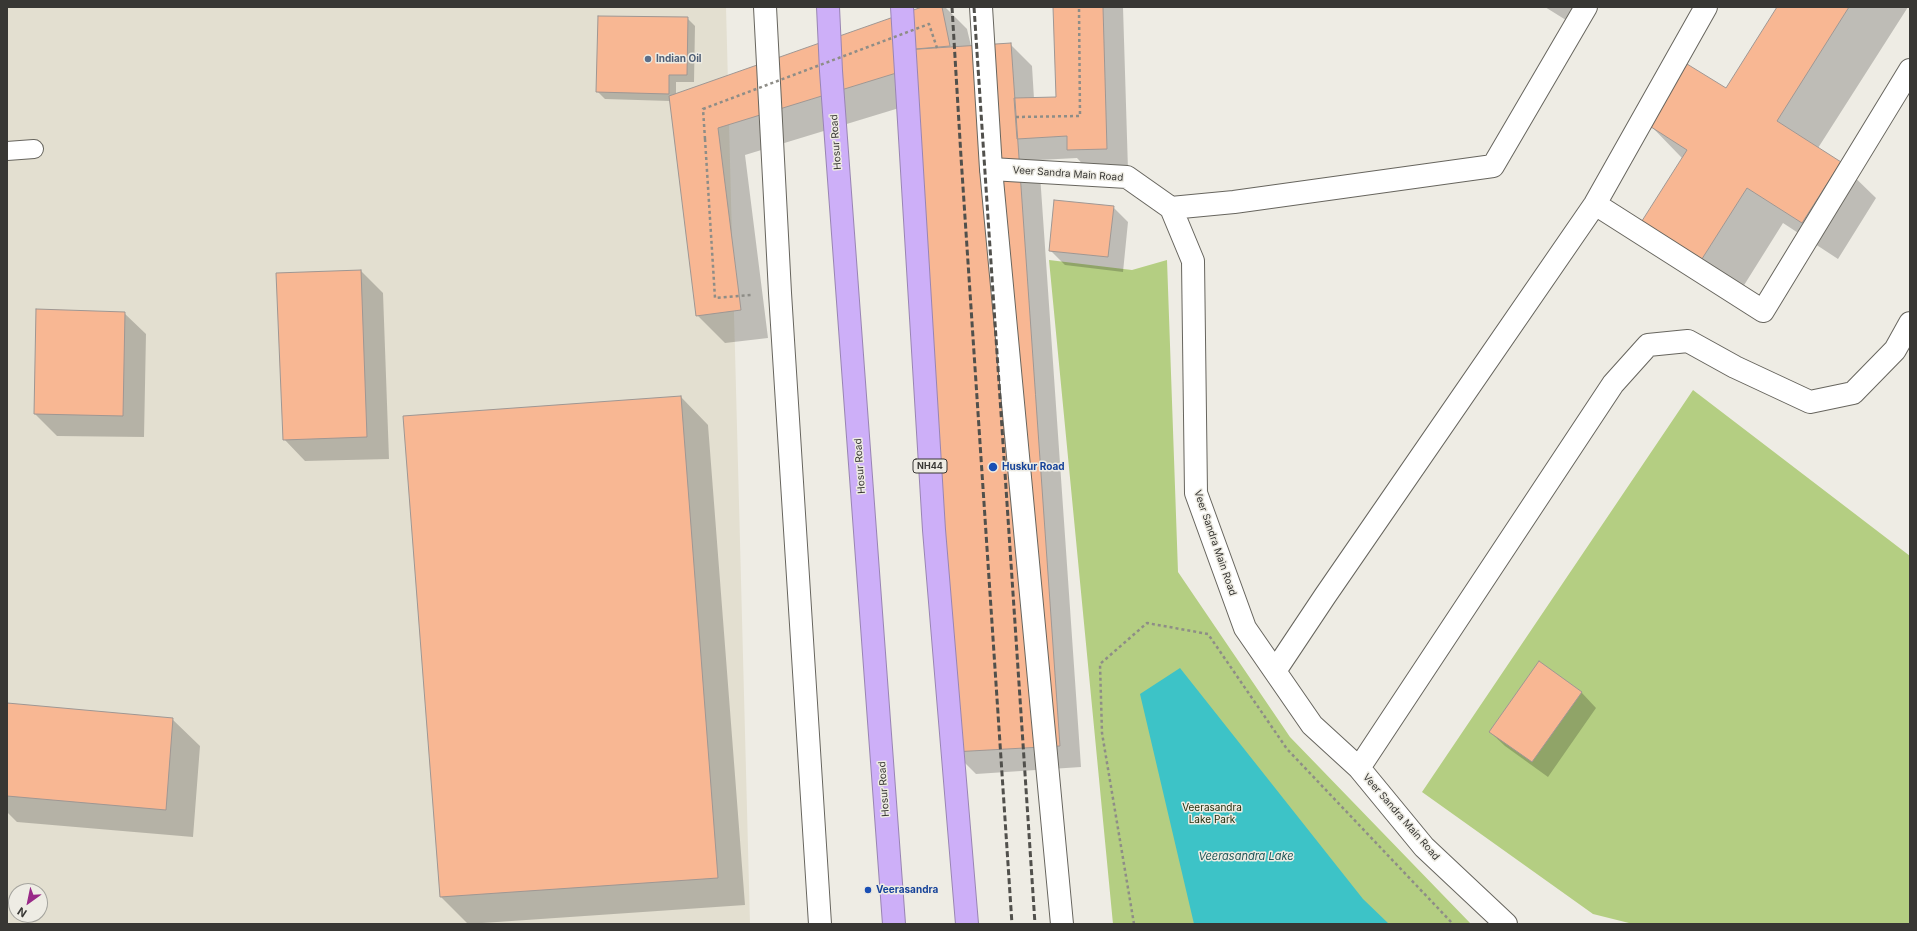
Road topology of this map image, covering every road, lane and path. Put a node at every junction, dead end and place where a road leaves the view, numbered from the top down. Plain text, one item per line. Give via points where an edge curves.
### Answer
1 (765, 7) edge
2 (828, 7) edge
3 (902, 7) edge
4 (981, 7) edge
5 (1078, 7) edge
6 (1586, 7) edge
7 (1706, 7) edge
8 (937, 48) dead end
9 (1910, 70) edge
10 (1016, 117) dead end
11 (34, 149) dead end
12 (7, 152) edge
13 (991, 169) junction
14 (1595, 204) junction
15 (1171, 208) junction
16 (780, 293) junction
17 (1910, 323) edge
18 (1275, 671) junction
19 (1359, 768) junction
20 (820, 924) edge
21 (894, 924) edge
22 (967, 924) edge
23 (1062, 924) edge
24 (1134, 924) edge
25 (1453, 924) edge
26 (1506, 924) edge

1 - 16 street
2 - 21 highway, Hosur Road
3 - 22 highway, NH44 via 934,530
4 - 13 street
5 - 10 path via 1080,116
6 - 15 street via 1493,166 1248,200
7 - 14 street
8 - 16 path, bridge via 929,24 703,109 715,298
9 - 14 street via 1763,310
11 - 12 lane
13 - 15 street, Veer Sandra Main Road via 1127,176
13 - 23 street
14 - 18 street
15 - 18 street, Veer Sandra Main Road via 1193,261 1196,493 1245,628
16 - 20 street
17 - 19 street via 1895,350 1853,393 1810,402 1735,367 1688,341 1648,345 1613,384
18 - 19 street, Veer Sandra Main Road via 1312,725
19 - 26 street, Veer Sandra Main Road via 1424,847
24 - 25 path via 1102,733 1100,664 1147,623 1208,634 1287,749

